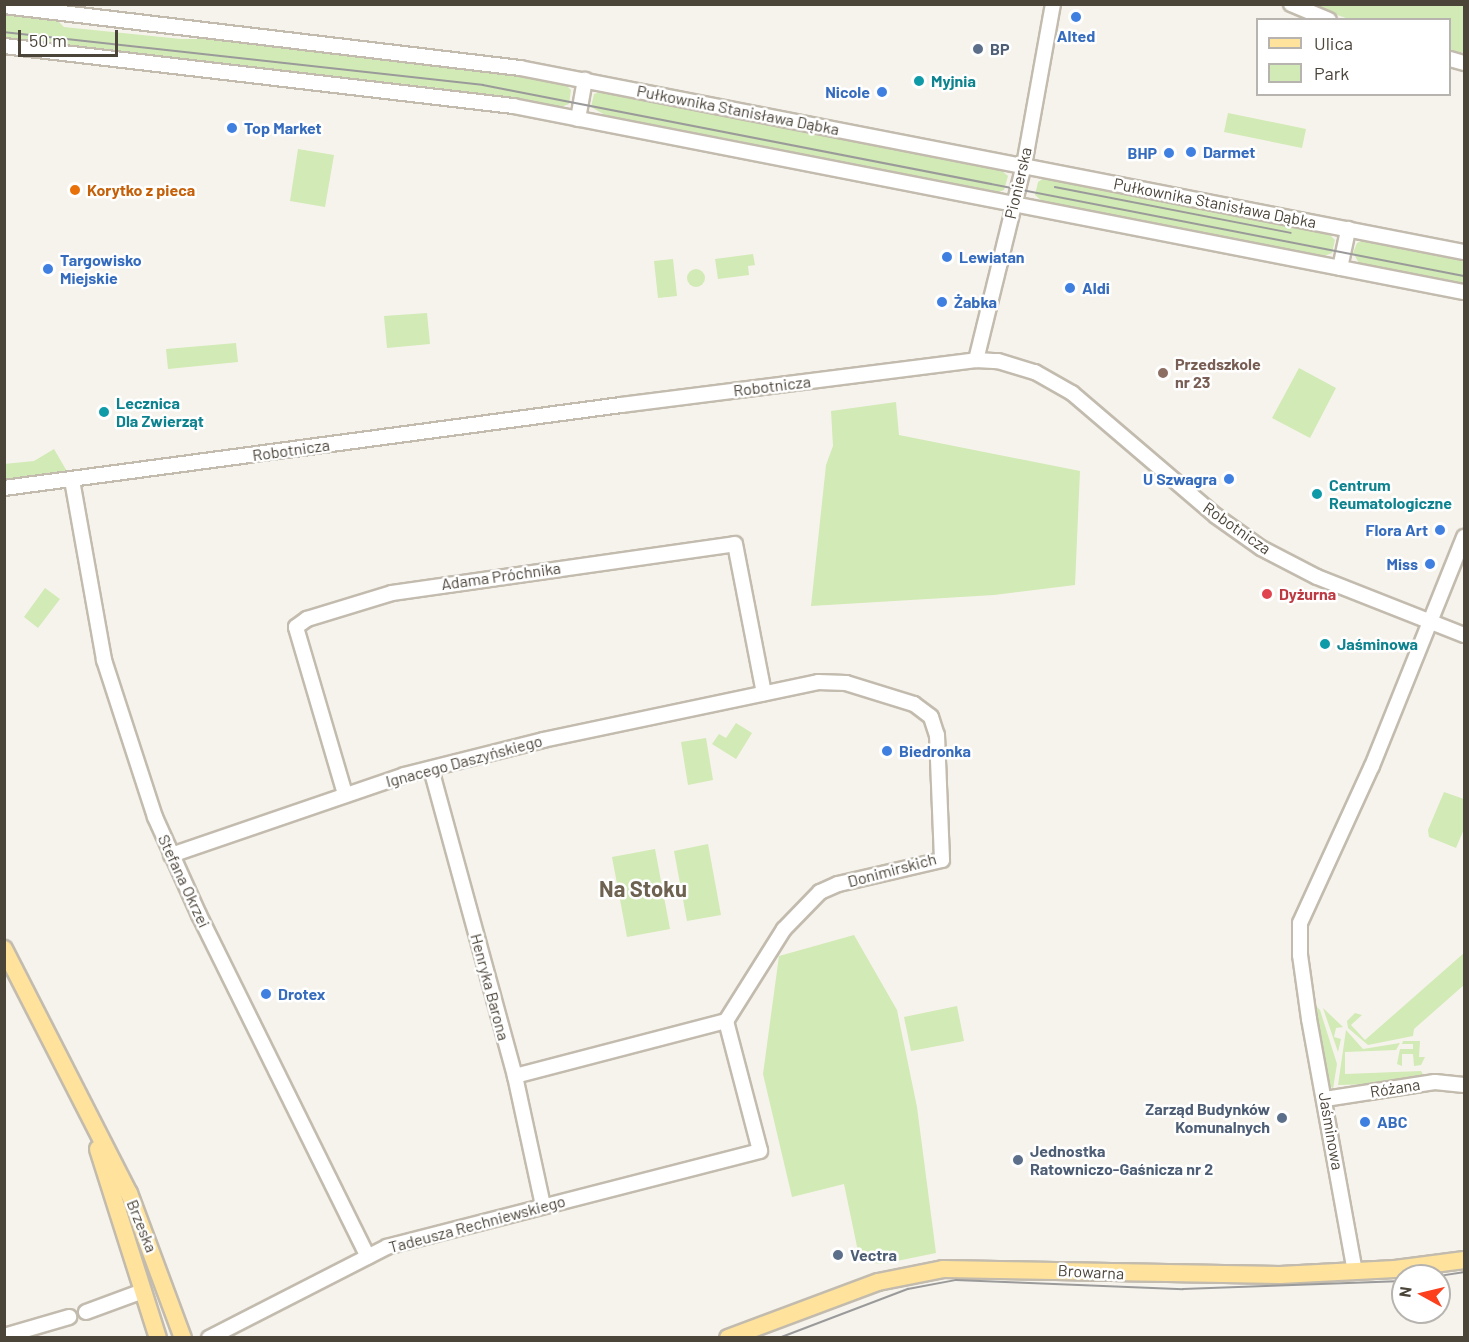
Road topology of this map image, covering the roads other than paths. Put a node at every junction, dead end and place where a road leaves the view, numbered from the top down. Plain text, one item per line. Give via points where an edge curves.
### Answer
1 (1053, 4) edge
2 (1291, 4) edge
3 (4, 6) edge
4 (1324, 18) edge
5 (4, 46) edge
6 (585, 80) junction
7 (578, 119) junction
8 (1024, 165) junction
9 (1013, 206) junction
10 (1348, 229) junction
11 (1464, 252) edge
12 (1340, 268) junction
13 (1464, 292) edge
14 (976, 360) junction
15 (72, 480) junction
16 (4, 489) edge
17 (1464, 537) edge
18 (1431, 622) junction
19 (1464, 635) edge
20 (764, 693) junction
21 (431, 769) junction
22 (345, 794) junction
23 (171, 855) junction
24 (4, 949) edge
25 (726, 1021) junction
26 (515, 1076) junction
27 (1464, 1085) edge
28 (1325, 1099) junction
29 (88, 1120) junction
30 (543, 1206) junction
31 (368, 1257) junction
32 (1464, 1260) edge
33 (1355, 1272) junction
34 (143, 1291) junction
35 (86, 1312) dead end
36 (69, 1317) dead end
37 (4, 1336) edge
38 (158, 1338) edge
39 (183, 1338) edge
40 (209, 1338) edge
41 (728, 1338) edge

1 - 8 street, Pionierska
2 - 4 street
3 - 6 street, Pułkownika Stanisława Dąbka via 416,53
5 - 7 street via 420,93
6 - 7 street
6 - 8 street, Pułkownika Stanisława Dąbka
7 - 9 street
8 - 9 street, Pionierska
8 - 10 street, Pułkownika Stanisława Dąbka
9 - 12 street
9 - 14 street, Pionierska
10 - 11 street, Pułkownika Stanisława Dąbka
10 - 12 street
12 - 13 street
14 - 15 street, Robotnicza
14 - 18 street, Robotnicza via 1007,363 1056,382 1216,516 1261,548 1317,577
15 - 16 street, Robotnicza
15 - 23 street, Stefana Okrzei via 106,668 135,764
17 - 18 street, Jaśminowa
18 - 19 street, Robotnicza
18 - 28 street, Jaśminowa via 1300,923 1302,976
20 - 21 street, Ignacego Daszyńskiego via 543,740
20 - 22 street, Adama Próchnika via 735,544 393,593 298,624 297,639
20 - 25 street, Donimirskich via 833,682 914,704 926,711 938,741 942,860 838,884 820,892 784,929
21 - 22 street, Ignacego Daszyńskiego
21 - 26 street, Henryka Barona
22 - 23 street, Ignacego Daszyńskiego
23 - 31 street, Stefana Okrzei
24 - 29 main road, Brzeska
25 - 26 street
25 - 30 street, Tadeusza Rechniewskiego via 760,1151
26 - 30 street, Henryka Barona
27 - 28 street, Różana via 1435,1082
28 - 33 street, Jaśminowa
29 - 34 main road, Brzeska
29 - 39 main road, Brzeska via 109,1151 137,1212
30 - 31 street, Tadeusza Rechniewskiego via 387,1247
31 - 40 street, Tadeusza Rechniewskiego
32 - 33 main road, Browarna
33 - 41 main road, Browarna via 1182,1276 943,1269 897,1276
34 - 35 street
34 - 38 main road, Brzeska
36 - 37 street

